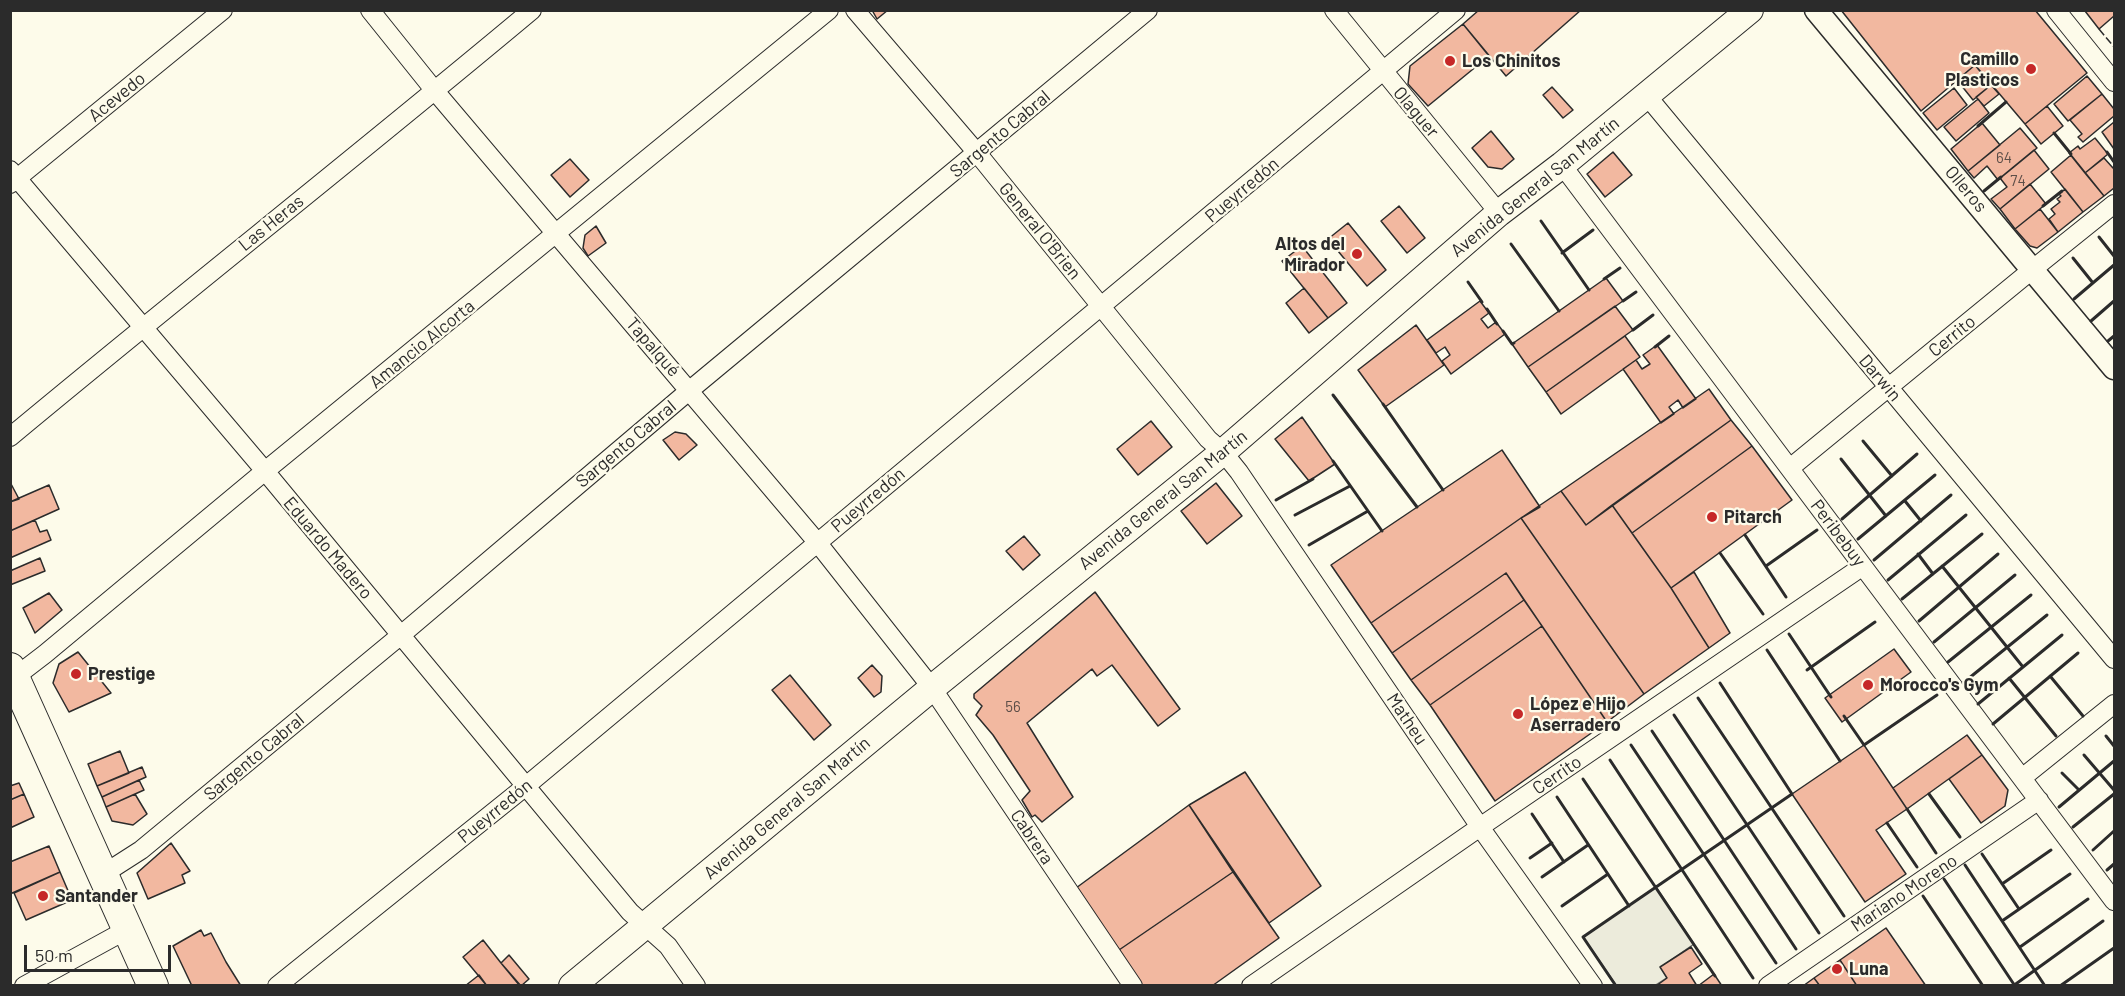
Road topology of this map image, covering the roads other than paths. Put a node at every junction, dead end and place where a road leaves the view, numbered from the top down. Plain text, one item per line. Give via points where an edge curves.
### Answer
1 (223, 10) edge
2 (370, 10) edge
3 (532, 10) edge
4 (829, 10) edge
5 (855, 10) edge
6 (1148, 10) edge
7 (1334, 10) edge
8 (1456, 10) edge
9 (1750, 10) edge
10 (1816, 10) edge
11 (2056, 10) edge
12 (1383, 73) junction
13 (2115, 82) edge
14 (435, 91) junction
15 (1647, 96) junction
16 (978, 154) junction
17 (1562, 165) junction
18 (13, 177) edge
19 (2115, 204) edge
20 (1499, 213) junction
21 (557, 234) junction
22 (2033, 269) junction
23 (1102, 306) junction
24 (143, 326) junction
25 (2115, 368) edge
26 (1888, 388) junction
27 (690, 390) junction
28 (10, 437) edge
29 (1223, 452) junction
30 (1790, 468) junction
31 (265, 471) junction
32 (817, 542) junction
33 (1863, 566) junction
34 (401, 635) junction
35 (2115, 659) edge
36 (13, 672) edge
37 (932, 688) junction
38 (2115, 704) edge
39 (2022, 778) junction
40 (526, 786) junction
41 (2039, 800) junction
42 (1480, 827) junction
43 (102, 875) junction
44 (2115, 901) edge
45 (646, 926) junction
46 (128, 929) junction
47 (24, 986) edge
48 (153, 986) edge
49 (277, 986) edge
50 (572, 986) edge
51 (696, 986) edge
52 (1133, 986) edge
53 (1251, 986) edge
54 (1593, 986) edge
55 (1768, 986) edge

1 - 18 street, Acevedo
2 - 14 street, Tapalqué
3 - 14 street, Las Heras
4 - 21 street, Amancio Alcorta
5 - 16 street, General O'Brien
6 - 16 street, Sargento Cabral
7 - 12 street, Olaguer
8 - 12 street, Pueyrredón
9 - 15 main road, Avenida General San Martín
10 - 22 street, Olleros
11 - 13 street
12 - 20 street, Olaguer
12 - 23 street, Pueyrredón
14 - 21 street, Tapalqué
14 - 24 street, Las Heras
15 - 17 main road, Avenida General San Martín
15 - 26 street, Darwin
16 - 23 street, General O'Brien
16 - 27 street, Sargento Cabral
17 - 20 main road, Avenida General San Martín
17 - 30 street, Peribebuy
18 - 24 street, Eduardo Madero
19 - 22 street, Cerrito
20 - 29 main road, Avenida General San Martín
21 - 27 street, Tapalqué
21 - 31 street, Amancio Alcorta
22 - 25 street, Olleros
22 - 26 street, Cerrito
23 - 29 street, General O'Brien via 1208,439
23 - 32 street, Pueyrredón
24 - 28 street, Las Heras
24 - 31 street, Eduardo Madero
26 - 30 street, Cerrito
26 - 35 street, Darwin
27 - 32 street, Tapalqué
27 - 34 street, Sargento Cabral
29 - 37 main road, Avenida General San Martín
29 - 42 street, Matheu
30 - 33 street, Peribebuy
31 - 34 street, Eduardo Madero
31 - 36 street, Amancio Alcorta via 45,654
32 - 37 street, Tapalqué
32 - 40 street, Pueyrredón
33 - 39 street, Peribebuy
33 - 42 street, Cerrito
34 - 40 street, Eduardo Madero
34 - 43 street, Sargento Cabral via 141,850
36 - 43 highway
37 - 45 main road, Avenida General San Martín
37 - 52 street, Cabrera
38 - 39 street
39 - 41 street, Peribebuy
40 - 45 street, Eduardo Madero via 630,912
40 - 49 street, Pueyrredón
41 - 44 street, Peribebuy
41 - 55 street, Mariano Moreno
42 - 53 street, Cerrito
42 - 54 street, Matheu
43 - 46 highway
45 - 50 main road, Avenida General San Martín
45 - 51 street, Eduardo Madero via 668,946
46 - 47 street
46 - 48 highway

